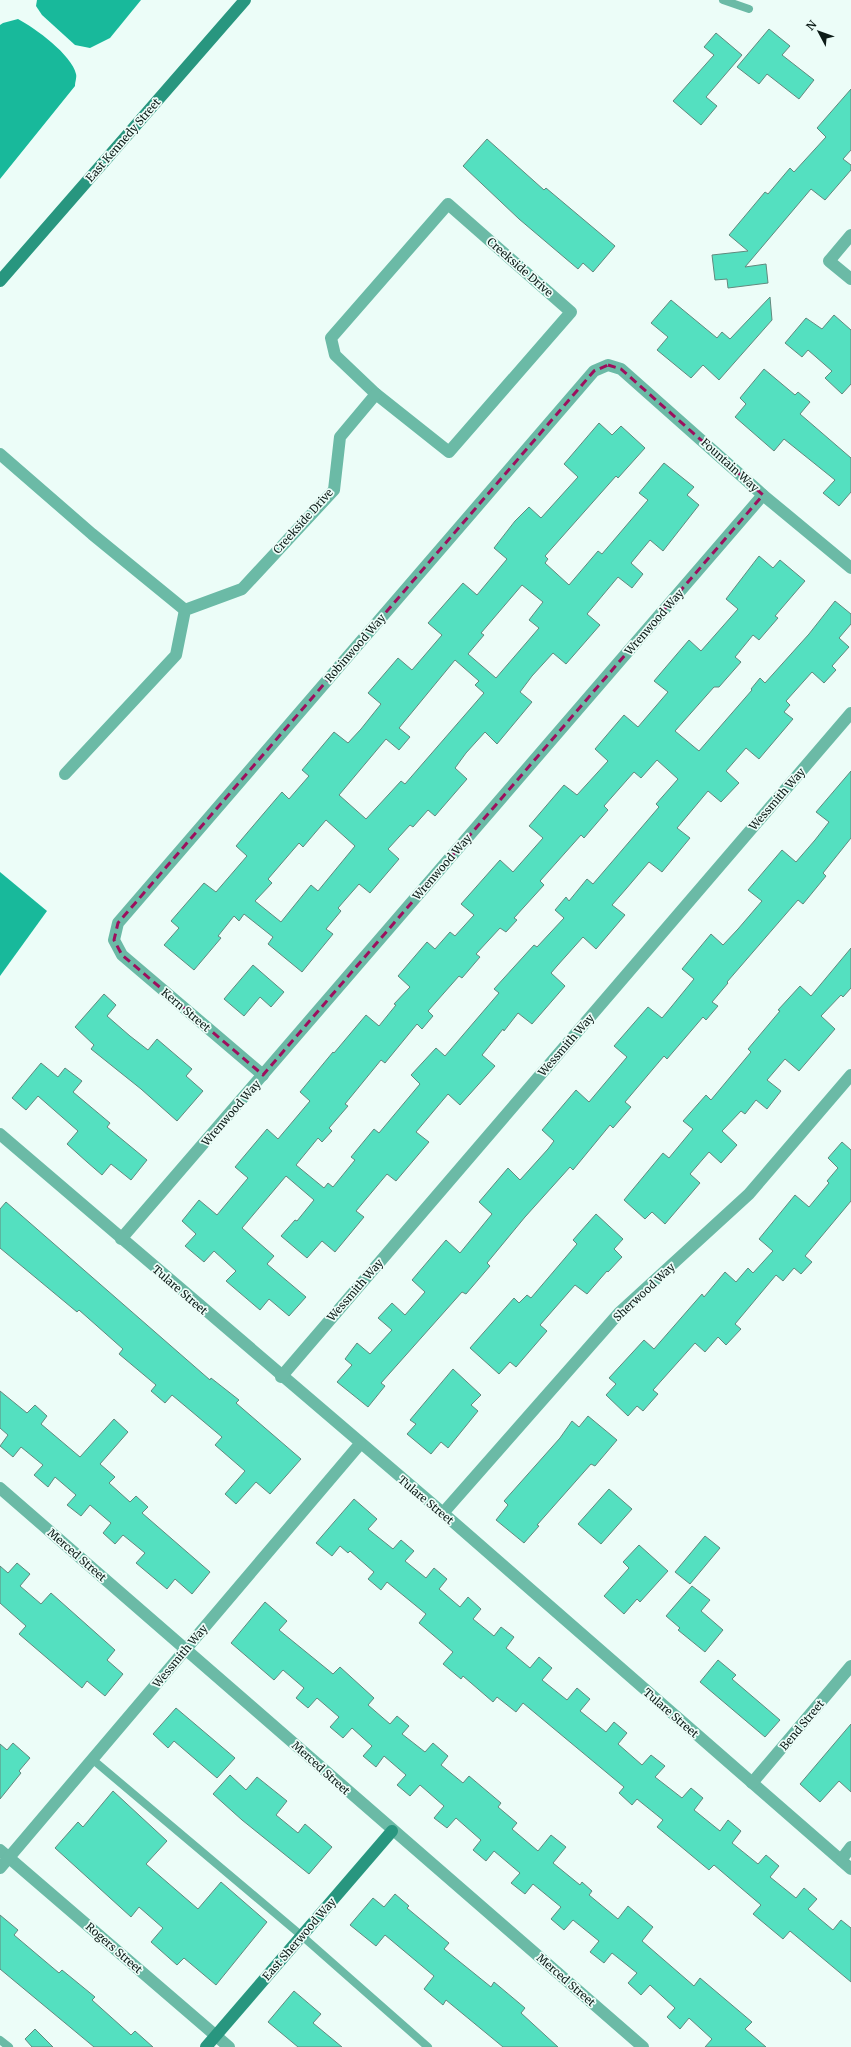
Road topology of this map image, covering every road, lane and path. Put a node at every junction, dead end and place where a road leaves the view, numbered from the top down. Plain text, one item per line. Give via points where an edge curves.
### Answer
1 (246, 0) edge
2 (723, 0) edge
3 (749, 9) dead end
4 (851, 235) edge
5 (851, 279) edge
6 (0, 281) edge
7 (608, 365) joint
8 (376, 394) junction
9 (0, 454) edge
10 (763, 495) junction
11 (851, 568) edge
12 (185, 610) junction
13 (851, 713) edge
14 (65, 774) dead end
15 (114, 940) joint
16 (263, 1075) junction
17 (851, 1075) edge
18 (0, 1134) edge
19 (121, 1239) junction
20 (281, 1377) junction
21 (360, 1444) junction
22 (0, 1488) edge
23 (442, 1514) junction
24 (186, 1648) junction
25 (851, 1666) edge
26 (92, 1759) junction
27 (752, 1783) junction
28 (392, 1831) junction
29 (851, 1847) edge
30 (4, 1854) edge
31 (841, 1860) junction
32 (0, 1868) edge
33 (851, 1868) edge
34 (302, 1936) junction
35 (216, 2036) junction
36 (0, 2040) edge
37 (9, 2047) edge
38 (206, 2047) edge
39 (229, 2047) edge
40 (428, 2047) edge
41 (643, 2047) edge

1 - 6 street, East Kennedy Street
2 - 3 lane
4 - 5 street via 830,261
7 - 10 street, Fountain Way via 621,369
7 - 15 street, Robinwood Way via 594,371 128,911 118,923
8 - 8 street, Creekside Drive via 335,355 332,338 448,204 571,312 449,452
8 - 12 street, Creekside Drive via 340,437 334,490 242,589
9 - 12 street
10 - 11 street, Fountain Way
10 - 16 street, Wrenwood Way
12 - 14 street via 176,655
13 - 20 street, Wessmith Way
15 - 16 street, Kern Street via 122,954
16 - 19 street, Wrenwood Way
17 - 23 street, Sherwood Way via 750,1194 619,1313
18 - 19 street, Tulare Street
19 - 20 street, Tulare Street
20 - 21 street, Tulare Street
21 - 23 street, Tulare Street
21 - 24 street, Wessmith Way
22 - 24 street, Merced Street
23 - 27 street, Tulare Street
24 - 26 street, Wessmith Way
24 - 28 street, Merced Street
25 - 27 street, Bend Street
26 - 30 street, Wessmith Way
26 - 34 lane
27 - 31 street, Tulare Street
28 - 34 street, East Sherwood Way
28 - 41 street, Merced Street
29 - 31 street
30 - 32 street, Wessmith Way
30 - 35 street, Rogers Street
31 - 33 street, Tulare Street
34 - 35 street, East Sherwood Way
34 - 40 lane
35 - 38 street, East Sherwood Way
35 - 39 street, Rogers Street
36 - 37 lane

